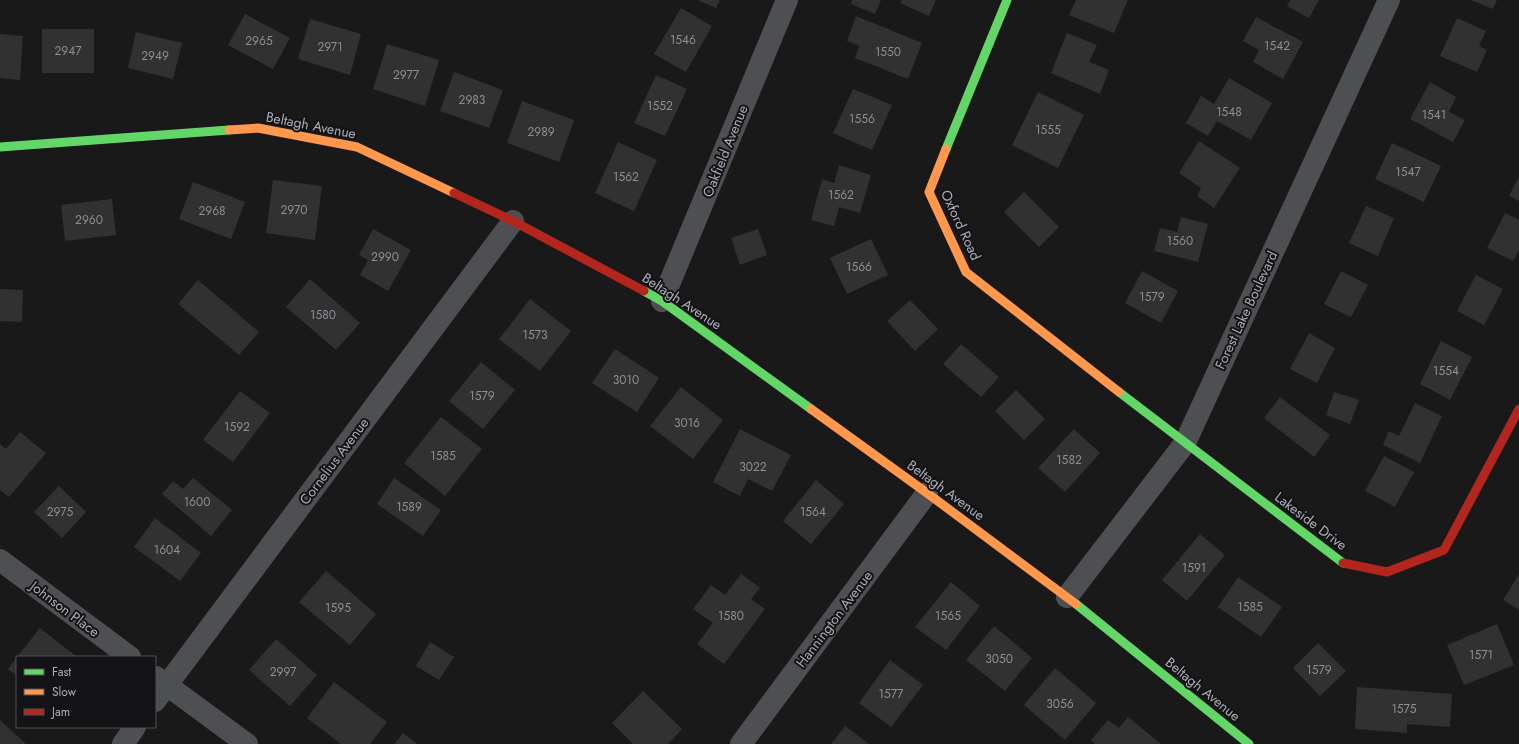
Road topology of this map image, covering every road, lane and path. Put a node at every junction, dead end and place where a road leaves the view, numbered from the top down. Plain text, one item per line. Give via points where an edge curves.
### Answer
1 (787, 0) edge
2 (1007, 0) edge
3 (1389, 0) edge
4 (0, 147) edge
5 (513, 221) junction
6 (662, 301) junction
7 (1519, 409) edge
8 (1185, 443) junction
9 (927, 493) junction
10 (0, 560) edge
11 (1067, 598) junction
12 (129, 656) edge
13 (159, 687) edge
14 (135, 728) edge
15 (123, 744) edge
16 (246, 744) edge
17 (741, 744) edge
18 (1249, 744) edge

1 - 6 street, Oakfield Avenue
2 - 8 street, Oxford Road via 928,192 966,272
3 - 8 street, Forest Lake Boulevard
4 - 5 street, Beltagh Avenue via 258,128 357,147
5 - 6 street, Beltagh Avenue
5 - 13 street, Cornelius Avenue
6 - 9 street, Beltagh Avenue
7 - 8 street, Lakeside Drive via 1444,550 1387,572 1343,563
8 - 11 street, Forest Lake Boulevard
9 - 11 street, Beltagh Avenue
9 - 17 street, Hannington Avenue
10 - 12 street, Johnson Place
11 - 18 street, Beltagh Avenue
13 - 16 street
14 - 15 street

